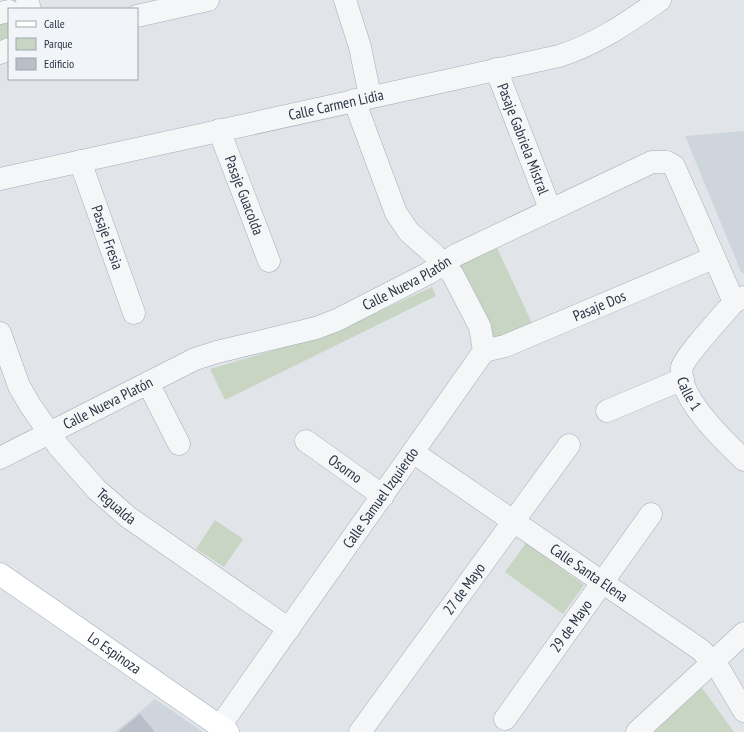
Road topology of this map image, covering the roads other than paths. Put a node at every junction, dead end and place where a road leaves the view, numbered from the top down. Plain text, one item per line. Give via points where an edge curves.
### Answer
1 (208, 0) edge
2 (345, 0) edge
3 (660, 0) edge
4 (138, 16) edge
5 (496, 69) junction
6 (362, 98) junction
7 (219, 130) junction
8 (80, 161) junction
9 (0, 179) edge
10 (550, 209) junction
11 (713, 258) junction
12 (269, 261) dead end
13 (443, 263) junction
14 (739, 300) edge
15 (134, 313) dead end
16 (0, 333) edge
17 (484, 351) junction
18 (683, 379) junction
19 (148, 383) junction
20 (607, 411) dead end
21 (50, 433) junction
22 (306, 441) dead end
23 (179, 444) dead end
24 (569, 445) dead end
25 (414, 453) junction
26 (0, 458) edge
27 (744, 460) edge
28 (383, 496) junction
29 (651, 514) dead end
30 (514, 521) junction
31 (0, 574) edge
32 (602, 582) junction
33 (289, 629) junction
34 (744, 633) edge
35 (714, 662) junction
36 (744, 711) edge
37 (505, 719) dead end
38 (224, 729) edge
39 (360, 732) edge
40 (637, 732) edge

1 - 4 street
2 - 6 street via 360,47
3 - 5 street, Calle Carmen Lidia via 608,36 584,47 559,56
5 - 6 street, Calle Carmen Lidia
5 - 10 street, Pasaje Gabriela Mistral
6 - 7 street, Calle Carmen Lidia
6 - 13 street via 396,213 409,232
7 - 8 street, Calle Carmen Lidia
7 - 12 street, Pasaje Guacolda
8 - 9 street, Calle Carmen Lidia
8 - 15 street, Pasaje Fresia
10 - 11 street, Calle Nueva Platón via 652,162 667,162 677,171
10 - 13 street, Calle Nueva Platón
11 - 14 street, Calle Nueva Platón
11 - 17 street, Pasaje Dos via 505,346
13 - 17 street via 458,283 475,316 480,327
13 - 19 street, Calle Nueva Platón via 429,273 332,322 206,355
14 - 18 street, Calle 1 via 685,362 682,370
16 - 21 street, Tegualda via 19,386
17 - 25 street, Calle Samuel Izquierdo
18 - 20 street
18 - 27 street, Calle 1 via 704,420
19 - 21 street, Calle Nueva Platón
19 - 23 street
21 - 26 street, Calle Nueva Platón
21 - 33 street, Tegualda via 71,462 112,504
22 - 28 street, Osorno
24 - 30 street, 27 de Mayo
25 - 28 street, Calle Samuel Izquierdo
25 - 30 street, Calle Santa Elena
28 - 33 street, Calle Samuel Izquierdo
29 - 32 street, 29 de Mayo
30 - 32 street, Calle Santa Elena
30 - 39 street, 27 de Mayo
31 - 38 main road, Lo Espinoza
32 - 35 street, Calle Santa Elena via 701,650
32 - 37 street, 29 de Mayo
33 - 38 street, Calle Samuel Izquierdo
34 - 35 street
35 - 36 street, Calle Santa Elena
35 - 40 street

